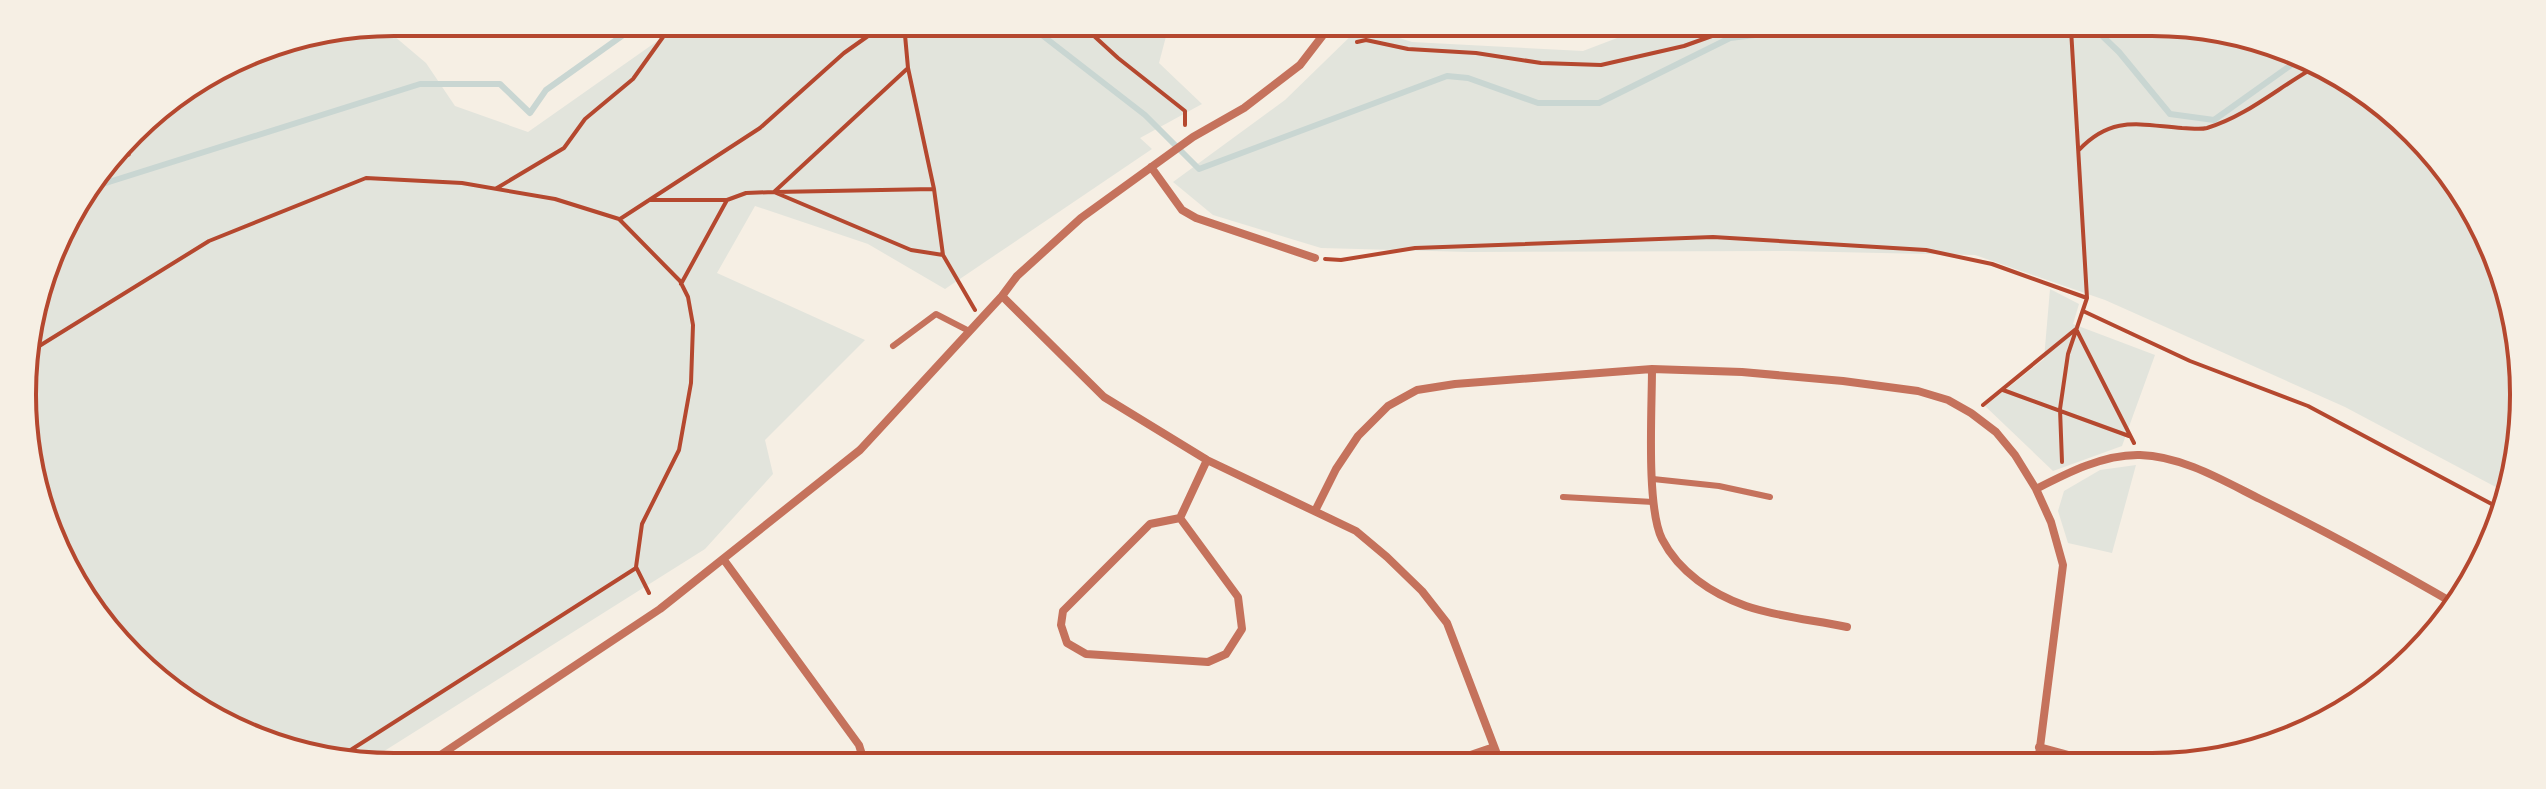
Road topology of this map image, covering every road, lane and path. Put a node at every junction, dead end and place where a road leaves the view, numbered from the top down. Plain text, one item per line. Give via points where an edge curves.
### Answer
1 (664, 36) edge
2 (868, 36) edge
3 (905, 36) edge
4 (1094, 36) edge
5 (1322, 36) edge
6 (1712, 36) edge
7 (2071, 36) edge
8 (1357, 42) dead end
9 (908, 68) junction
10 (2308, 72) edge
11 (1185, 125) dead end
12 (2078, 151) junction
13 (1151, 167) junction
14 (495, 189) junction
15 (934, 189) junction
16 (774, 192) junction
17 (649, 200) junction
18 (727, 200) junction
19 (619, 219) junction
20 (943, 255) junction
21 (1315, 258) joint
22 (681, 284) junction
23 (1002, 296) junction
24 (2087, 298) junction
25 (2083, 311) junction
26 (980, 319) junction
27 (2076, 329) junction
28 (969, 331) junction
29 (39, 346) edge
30 (893, 346) dead end
31 (1652, 369) junction
32 (2002, 390) junction
33 (2060, 409) junction
34 (1971, 413) junction
35 (2132, 437) junction
36 (2141, 455) junction
37 (1207, 460) junction
38 (2066, 474) junction
39 (1653, 479) junction
40 (2036, 489) junction
41 (1563, 497) dead end
42 (1770, 497) dead end
43 (1653, 502) junction
44 (2493, 505) edge
45 (1315, 511) junction
46 (1180, 518) junction
47 (724, 560) junction
48 (636, 568) junction
49 (649, 593) dead end
50 (2446, 599) edge
51 (1847, 627) dead end
52 (1494, 747) junction
53 (2039, 747) junction
54 (350, 750) edge
55 (444, 753) edge
56 (862, 753) edge
57 (1476, 753) edge
58 (1496, 753) edge
59 (2039, 753) edge
60 (2061, 753) edge

1 - 14 path via 633,79 585,119 564,148
2 - 17 path via 760,128
3 - 9 path
4 - 11 path via 1185,111
5 - 13 street via 1300,65 1244,108
6 - 8 path via 1601,65
7 - 12 path
9 - 15 path
9 - 16 path
10 - 12 path via 2225,122 2202,129 2118,124
12 - 24 path
13 - 21 street via 1182,210 1196,218
13 - 23 street via 1081,218
14 - 19 path via 555,199
14 - 29 path via 366,178 209,241
15 - 16 path
15 - 20 path
16 - 18 path
16 - 20 path via 911,250
17 - 18 path
17 - 19 path
18 - 22 path
19 - 22 path
20 - 26 path
21 - 24 path via 1341,260 1415,248 1713,237 1926,250 1992,264
22 - 48 path via 693,325 691,383 679,450 642,524
23 - 26 street
23 - 37 street via 1104,397
24 - 25 path
25 - 27 path
25 - 44 path via 2190,361 2308,406
26 - 28 street
27 - 32 path
27 - 33 path
27 - 35 path
28 - 30 lane via 936,314
28 - 47 street via 860,450
31 - 34 street via 1742,372 1918,391
31 - 39 street
31 - 45 street via 1417,390 1388,406 1358,436
32 - 33 path
32 - 34 path
33 - 35 path
33 - 38 path
34 - 40 street via 1996,432
35 - 36 path
36 - 38 street
36 - 50 street via 2219,479 2346,541
37 - 45 street
37 - 46 street
38 - 40 street
39 - 42 lane
39 - 43 street
40 - 53 street via 2063,565
41 - 43 lane
43 - 51 street via 1661,538 1684,569 1715,594 1748,607
45 - 52 street via 1356,531 1387,557 1447,623
46 - 46 street via 1238,597 1242,629 1226,654 1208,662 1086,654 1067,643 1063,611 1150,524
47 - 55 street via 660,609
47 - 56 street
48 - 49 path
48 - 54 path
52 - 57 street
52 - 58 street
53 - 59 street
53 - 60 street

